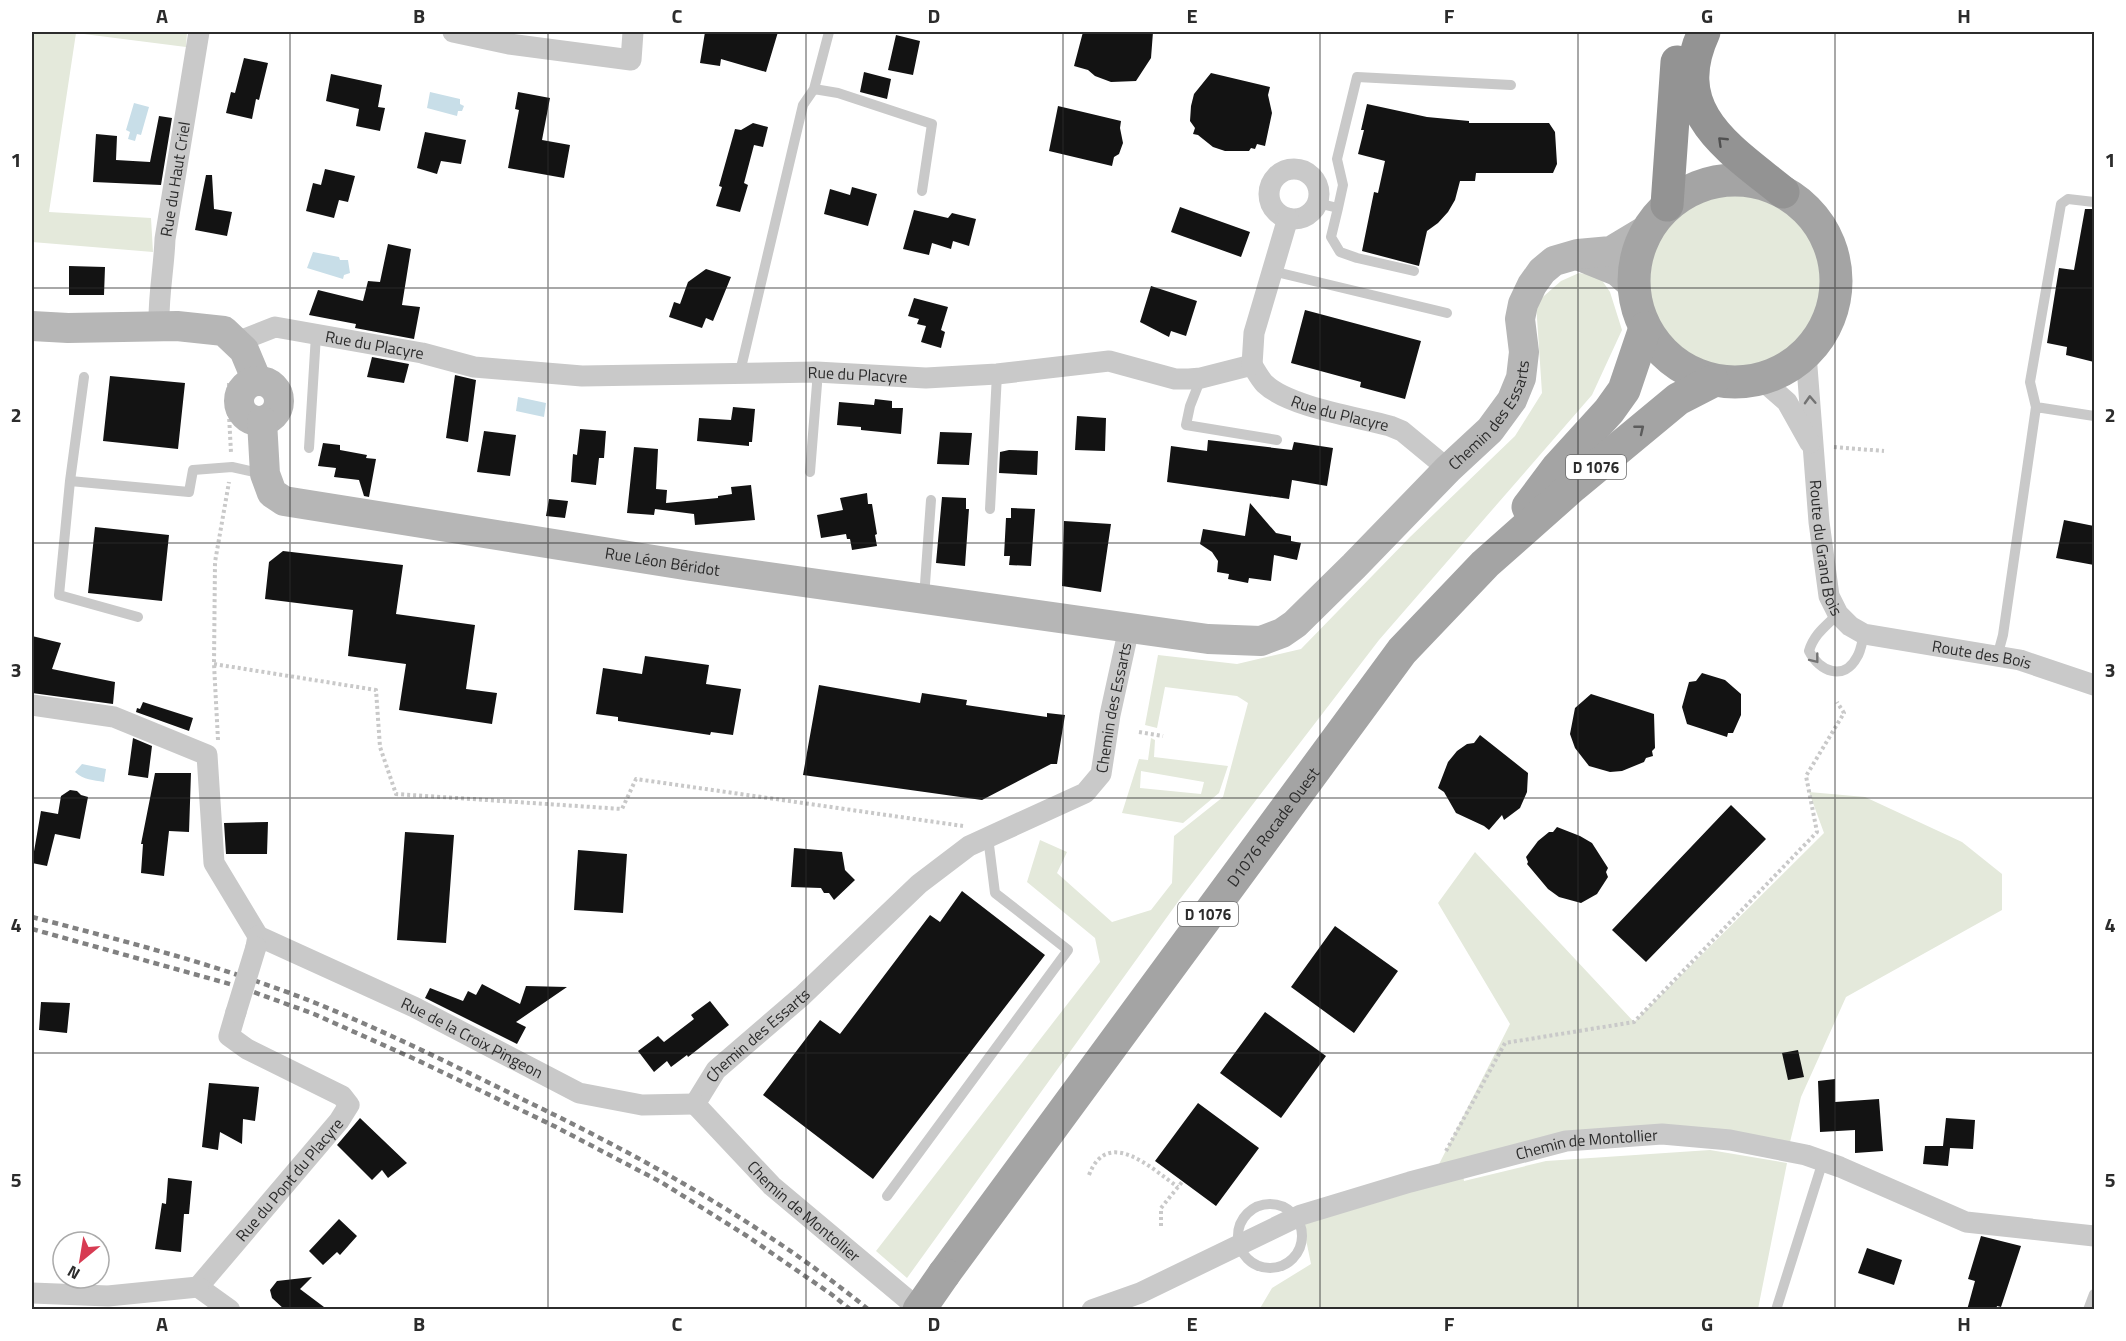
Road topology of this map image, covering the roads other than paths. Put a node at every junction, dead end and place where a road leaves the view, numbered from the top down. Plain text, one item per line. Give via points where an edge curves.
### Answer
1 (199, 32) edge
2 (453, 32) edge
3 (633, 32) edge
4 (829, 32) edge
5 (1686, 32) edge
6 (1704, 32) edge
7 (1511, 85) dead end
8 (814, 89) junction
9 (922, 191) dead end
10 (1783, 192) junction
11 (2094, 202) edge
12 (1317, 203) junction
13 (1667, 205) junction
14 (1338, 208) junction
15 (1288, 218) junction
16 (1646, 231) junction
17 (1578, 254) junction
18 (1272, 271) junction
19 (1414, 271) dead end
20 (1633, 285) junction
21 (1447, 313) dead end
22 (32, 326) edge
23 (159, 326) junction
24 (1645, 328) junction
25 (316, 335) junction
26 (230, 337) junction
27 (1806, 354) junction
28 (1252, 365) junction
29 (740, 372) junction
30 (816, 372) junction
31 (997, 374) junction
32 (84, 377) dead end
33 (1201, 378) junction
34 (1762, 380) junction
35 (1713, 381) junction
36 (2036, 407) junction
37 (2094, 416) edge
38 (1277, 440) dead end
39 (1823, 447) junction
40 (309, 448) dead end
41 (1448, 469) junction
42 (810, 472) dead end
43 (265, 474) junction
44 (70, 481) junction
45 (931, 500) dead end
46 (990, 509) dead end
47 (1485, 564) junction
48 (924, 598) junction
49 (1838, 614) junction
50 (138, 617) dead end
51 (1129, 628) junction
52 (1864, 634) junction
53 (1997, 657) junction
54 (2094, 685) edge
55 (32, 705) edge
56 (995, 834) junction
57 (257, 942) junction
58 (695, 1104) junction
59 (1823, 1161) junction
60 (887, 1196) dead end
61 (1295, 1217) junction
62 (2094, 1236) edge
63 (1239, 1245) junction
64 (198, 1287) junction
65 (32, 1293) edge
66 (2094, 1294) edge
67 (230, 1310) edge
68 (920, 1310) edge
69 (1092, 1310) edge
70 (1776, 1310) edge
71 (2088, 1310) edge

1 - 23 street, Rue du Haut Criel via 165,239
2 - 3 street via 509,45 631,60
4 - 8 lane
5 - 13 highway via 1676,68
10 -> 6 highway via 1728,148 1702,116 1695,98 1694,72
7 - 14 lane via 1357,77 1337,159 1343,185
8 - 9 lane via 932,124
8 - 29 lane via 803,105
10 - 13 main road via 1754,181 1723,180 1693,188
10 - 27 main road via 1809,211 1827,237 1836,267 1836,299 1825,329
11 - 36 lane via 2068,199 2061,204 2030,382
12 - 14 lane
12 - 15 street via 1302,218
12 - 15 street via 1317,186 1307,173 1282,172 1271,185 1270,201 1280,215
13 - 16 main road
14 - 19 lane via 1332,237 1340,252
15 - 18 street
16 - 17 street, Chemin des Essarts via 1611,251
16 - 20 main road via 1636,257
17 - 20 street via 1617,271
17 - 41 street, Chemin des Essarts via 1554,261 1532,285 1520,319 1524,352 1521,378 1512,400 1490,430
18 - 21 lane
18 - 28 street via 1254,333
20 - 24 main road via 1636,307
22 - 23 street, Rue du Placyre
23 - 26 street, Rue du Placyre
24 - 35 main road via 1662,352 1686,370
24 - 47 main road, D 1076 via 1632,368 1610,411 1558,467
25 - 26 street, Rue du Placyre via 274,327
25 - 29 street, Rue du Placyre via 422,353 474,367 582,376
25 - 40 lane
26 - 43 street, Rue Léon Béridot via 244,350 243,377 269,383 277,392 279,405 273,416 262,421
27 - 34 main road
39 -> 27 street, Route du Grand Bois
28 - 33 street, Rue du Placyre
28 - 41 street, Rue du Placyre via 1265,384 1281,394 1402,431
29 - 30 street, Rue du Placyre
30 - 31 street, Rue du Placyre via 926,378
30 - 42 lane
31 - 33 street, Rue du Placyre via 1109,361 1175,379
31 - 46 lane
32 - 44 lane
33 - 38 lane via 1186,425
34 - 35 main road
34 - 39 street, Route du Grand Bois via 1787,402
47 -> 35 main road, D 1076 via 1678,399
36 - 37 lane
36 - 53 lane
39 - 49 street, Route du Grand Bois via 1822,556
41 - 51 street, Chemin des Essarts via 1282,633 1261,641 1241,641
43 - 44 lane via 232,467 193,470 189,492
43 - 48 street, Rue Léon Béridot via 272,493 284,501 691,566
44 - 50 lane via 59,595
45 - 48 lane
47 - 68 main road, D1076 Rocade Ouest / D 1076, bridge via 1402,651
48 - 51 street, Rue Léon Béridot
49 - 52 street, Route du Grand Bois
49 -> 52 lane via 1812,641 1809,651 1821,667 1830,672 1849,668
51 - 56 street, Chemin des Essarts via 1101,774 1085,793
52 - 53 street, Route des Bois
53 - 54 street, Route des Bois via 2020,660
55 - 57 street via 114,717 207,755 214,863
56 - 58 street, Chemin des Essarts via 969,846 919,884 802,996 716,1070
56 - 60 lane via 995,893 1068,950
57 - 58 street, Rue de la Croix Pingeon via 414,1007 579,1093 642,1105
57 - 64 street, Rue du Pont du Placyre, bridge via 229,1036 247,1049 342,1096 349,1105 339,1122
58 - 68 street, Chemin de Montollier via 772,1186
59 - 61 street, Chemin de Montollier via 1730,1140 1662,1134 1566,1141
59 - 62 street, Chemin de Montollier via 1966,1222
59 - 70 lane
61 - 63 street, Chemin de Montollier
61 - 63 lane via 1302,1238 1293,1258 1284,1264 1262,1267 1244,1255
63 - 69 street, Chemin de Montollier via 1140,1293
64 - 65 street via 108,1296
64 - 67 street
66 - 71 lane

